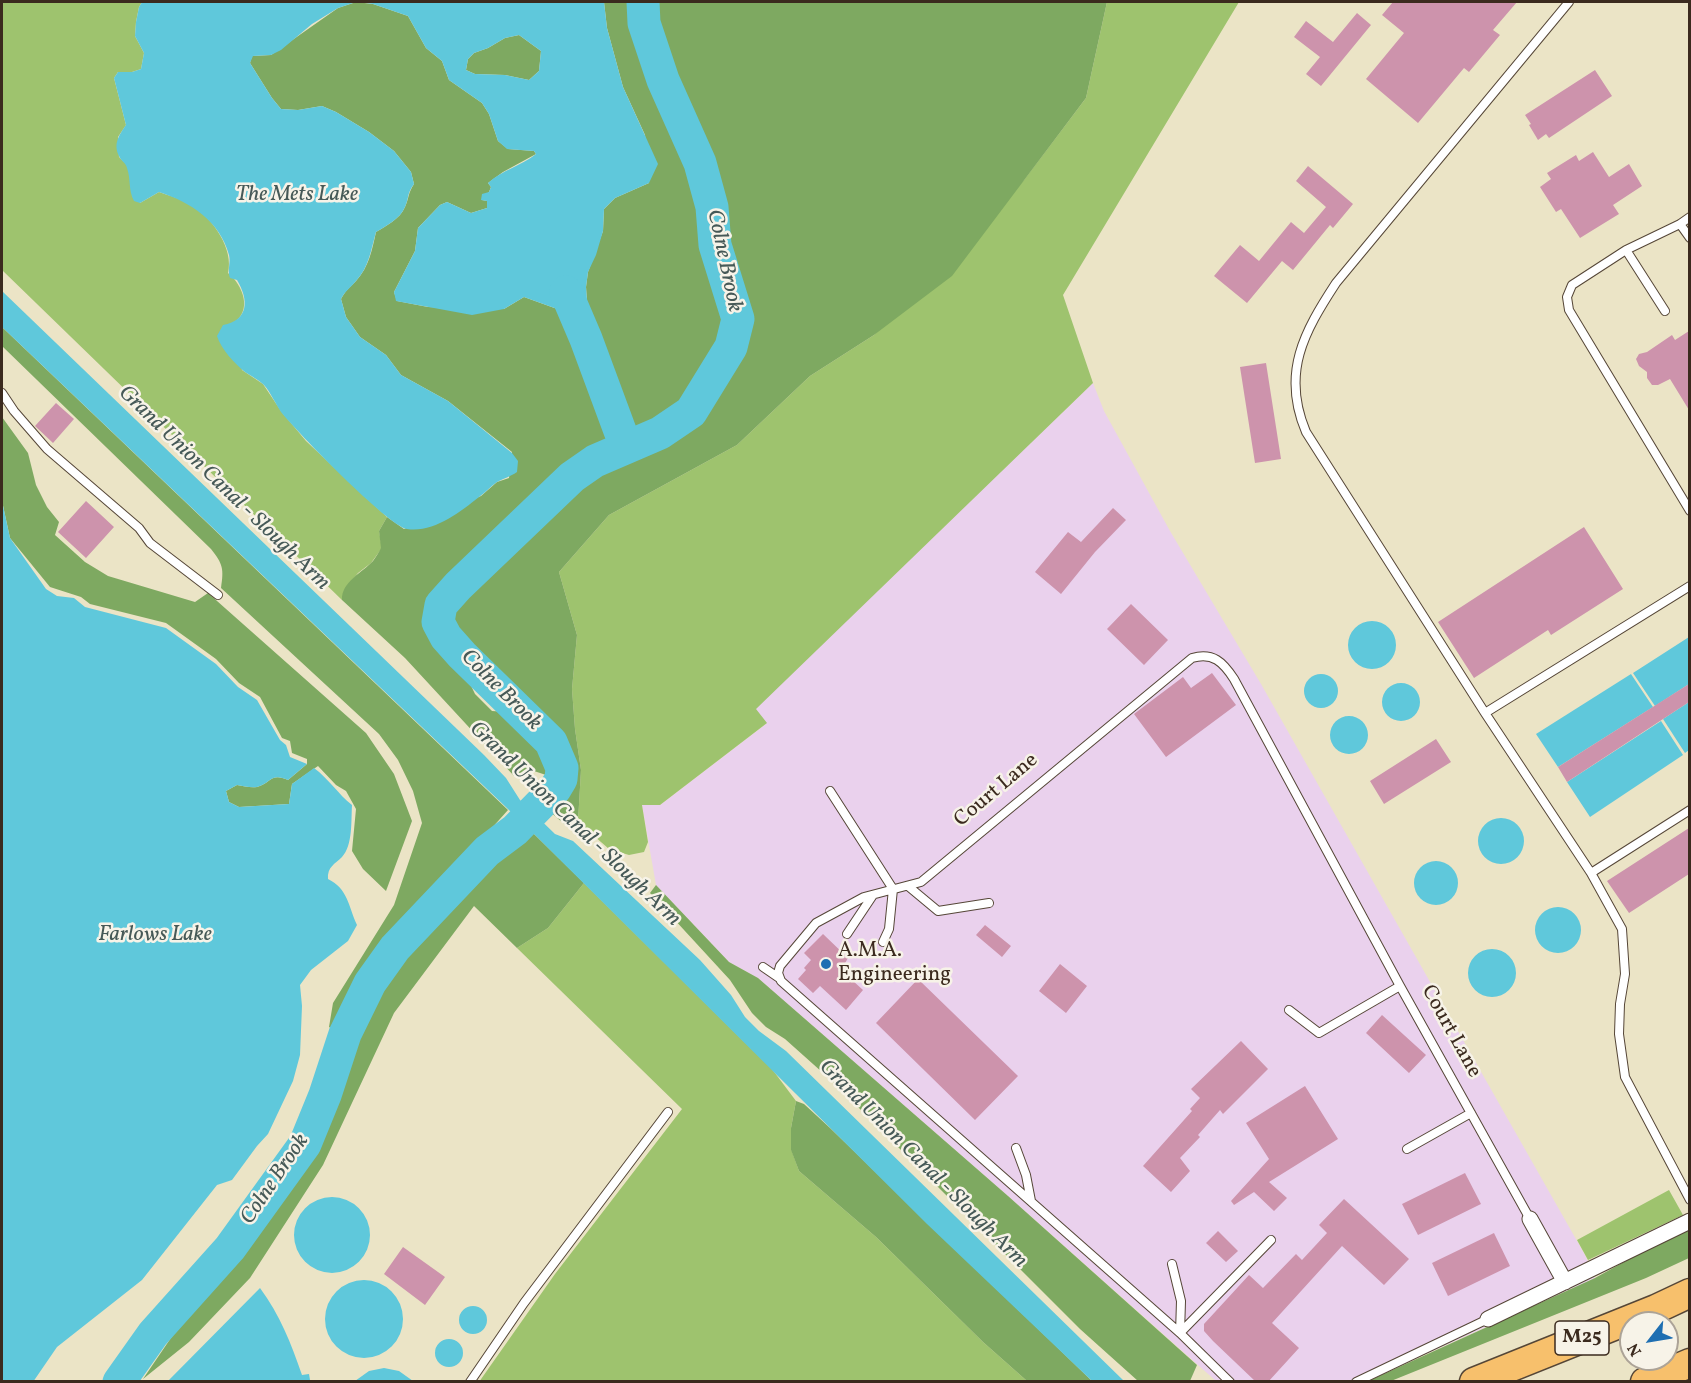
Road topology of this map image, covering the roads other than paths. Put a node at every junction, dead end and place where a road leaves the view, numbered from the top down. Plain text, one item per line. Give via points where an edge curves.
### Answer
1 (1569, 2) edge
2 (1689, 217) edge
3 (1680, 224) junction
4 (1689, 238) edge
5 (1626, 250) junction
6 (1665, 311) dead end
7 (2, 393) edge
8 (1689, 511) edge
9 (1689, 585) edge
10 (218, 595) dead end
11 (1485, 713) junction
12 (830, 791) dead end
13 (1689, 810) edge
14 (1591, 873) junction
15 (908, 885) junction
16 (893, 889) junction
17 (873, 895) junction
18 (989, 903) dead end
19 (847, 934) dead end
20 (883, 942) dead end
21 (763, 967) dead end
22 (779, 978) junction
23 (1400, 986) junction
24 (1289, 1010) dead end
25 (669, 1112) dead end
26 (1472, 1113) junction
27 (1016, 1148) dead end
28 (1407, 1149) dead end
29 (1689, 1200) edge
30 (1031, 1201) junction
31 (1530, 1219) joint
32 (1689, 1221) edge
33 (1271, 1240) dead end
34 (1172, 1264) dead end
35 (1565, 1282) junction
36 (1689, 1293) edge
37 (1488, 1319) joint
38 (1180, 1333) junction
39 (1689, 1363) edge
40 (470, 1382) edge
41 (1230, 1382) edge
42 (1356, 1382) edge
43 (1474, 1382) edge
44 (1645, 1382) edge

1 - 11 lane via 1336,283 1305,334 1294,380 1296,403 1306,432
2 - 3 lane
3 - 4 lane
3 - 5 lane
5 - 6 lane
5 - 8 lane via 1572,285 1567,297 1569,310
7 - 10 lane via 47,449 139,528 150,543
9 - 11 lane
11 - 14 lane
12 - 16 lane
13 - 14 lane
14 - 29 lane via 1622,929 1624,974 1619,1034 1625,1077
15 - 16 lane, Court Lane
15 - 18 lane via 938,911
15 - 23 lane, Court Lane via 921,882 1180,666 1192,658 1206,656 1220,661 1233,679
16 - 17 lane, Court Lane
16 - 20 lane via 889,929
17 - 19 lane
17 - 22 lane, Court Lane via 816,923 780,966
21 - 22 lane
22 - 30 lane
23 - 24 lane via 1319,1034
23 - 26 lane, Court Lane
25 - 40 lane via 524,1303
26 - 28 lane
26 - 31 lane, Court Lane
27 - 30 lane
30 - 38 lane
31 - 35 street
32 - 35 street
33 - 38 lane
34 - 38 lane via 1181,1301
35 - 37 street
36 - 43 highway, M25
37 - 42 lane
38 - 41 lane
39 - 44 highway

